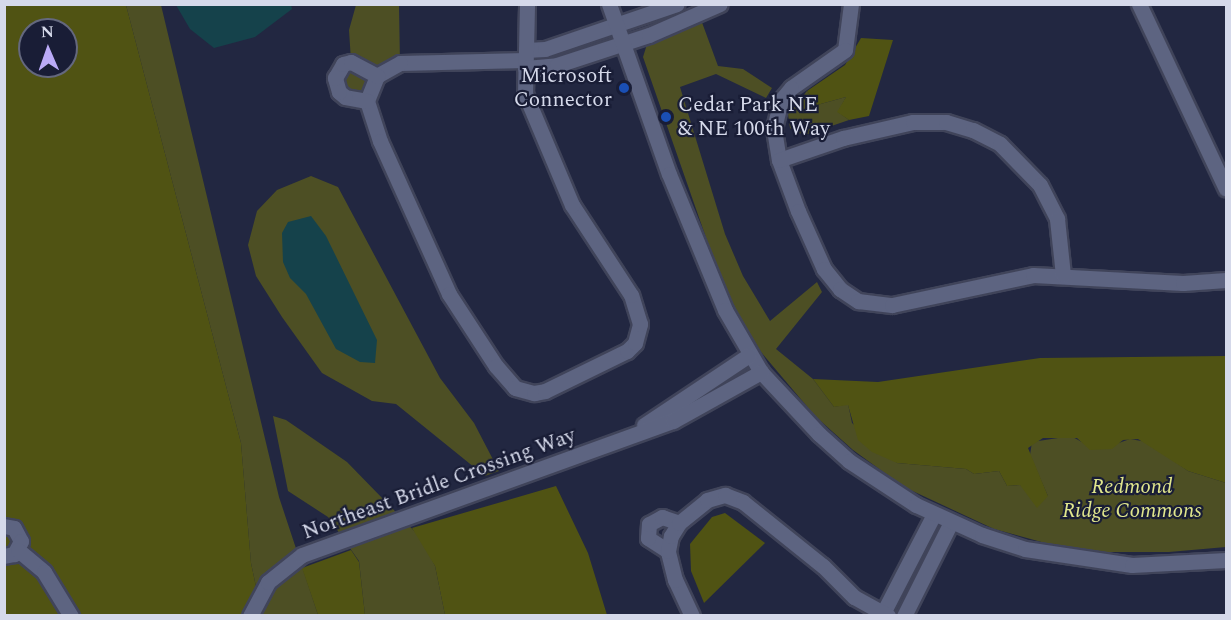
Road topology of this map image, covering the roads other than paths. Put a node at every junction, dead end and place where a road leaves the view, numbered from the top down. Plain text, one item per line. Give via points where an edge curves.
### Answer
1 (527, 4) edge
2 (609, 4) edge
3 (677, 4) edge
4 (720, 4) edge
5 (851, 4) edge
6 (1139, 4) edge
7 (617, 23) junction
8 (624, 42) junction
9 (525, 59) junction
10 (377, 76) junction
11 (367, 101) junction
12 (779, 160) junction
13 (1225, 182) edge
14 (1063, 275) junction
15 (1227, 280) edge
16 (749, 355) junction
17 (761, 372) junction
18 (632, 434) junction
19 (934, 514) junction
20 (951, 522) junction
21 (679, 523) junction
22 (4, 526) edge
23 (668, 551) junction
24 (11, 553) edge
25 (1227, 560) edge
26 (886, 614) edge
27 (71, 615) edge
28 (250, 615) edge
29 (692, 615) edge
30 (904, 615) edge

1 - 9 street
2 - 7 street
3 - 7 street
4 - 8 street
5 - 12 street via 845,50 791,88 781,100 774,129
6 - 13 street
7 - 8 street
7 - 9 street
8 - 9 street via 557,65
8 - 16 street via 698,250
9 - 10 street via 410,61
9 - 11 street via 525,94 572,205 631,295 639,333 627,351 545,391 524,392 515,388 478,342 432,262 372,123
10 - 11 street
10 - 11 street via 351,62 335,78 339,92
12 - 14 street via 824,269 835,284 858,301 892,305 1006,279
12 - 14 street via 843,138 913,122 946,122 973,130 1000,144 1040,185 1056,219
14 - 15 street via 1183,283
16 - 17 street
16 - 18 street, Northeast Bridle Crossing Way
17 - 18 street, Northeast Bridle Crossing Way via 702,408
17 - 19 street via 800,416 849,461
18 - 28 street, Northeast Bridle Crossing Way via 344,538 284,567 268,582
19 - 20 street
19 - 26 street
20 - 25 street via 1025,549 1087,561 1152,565
20 - 30 street
21 - 23 street
21 - 23 street via 662,517 649,524 648,538
21 - 26 street via 707,500 725,495 743,502 823,566 854,597
22 - 24 street via 18,532
23 - 29 street via 675,580
24 - 27 street via 44,572

